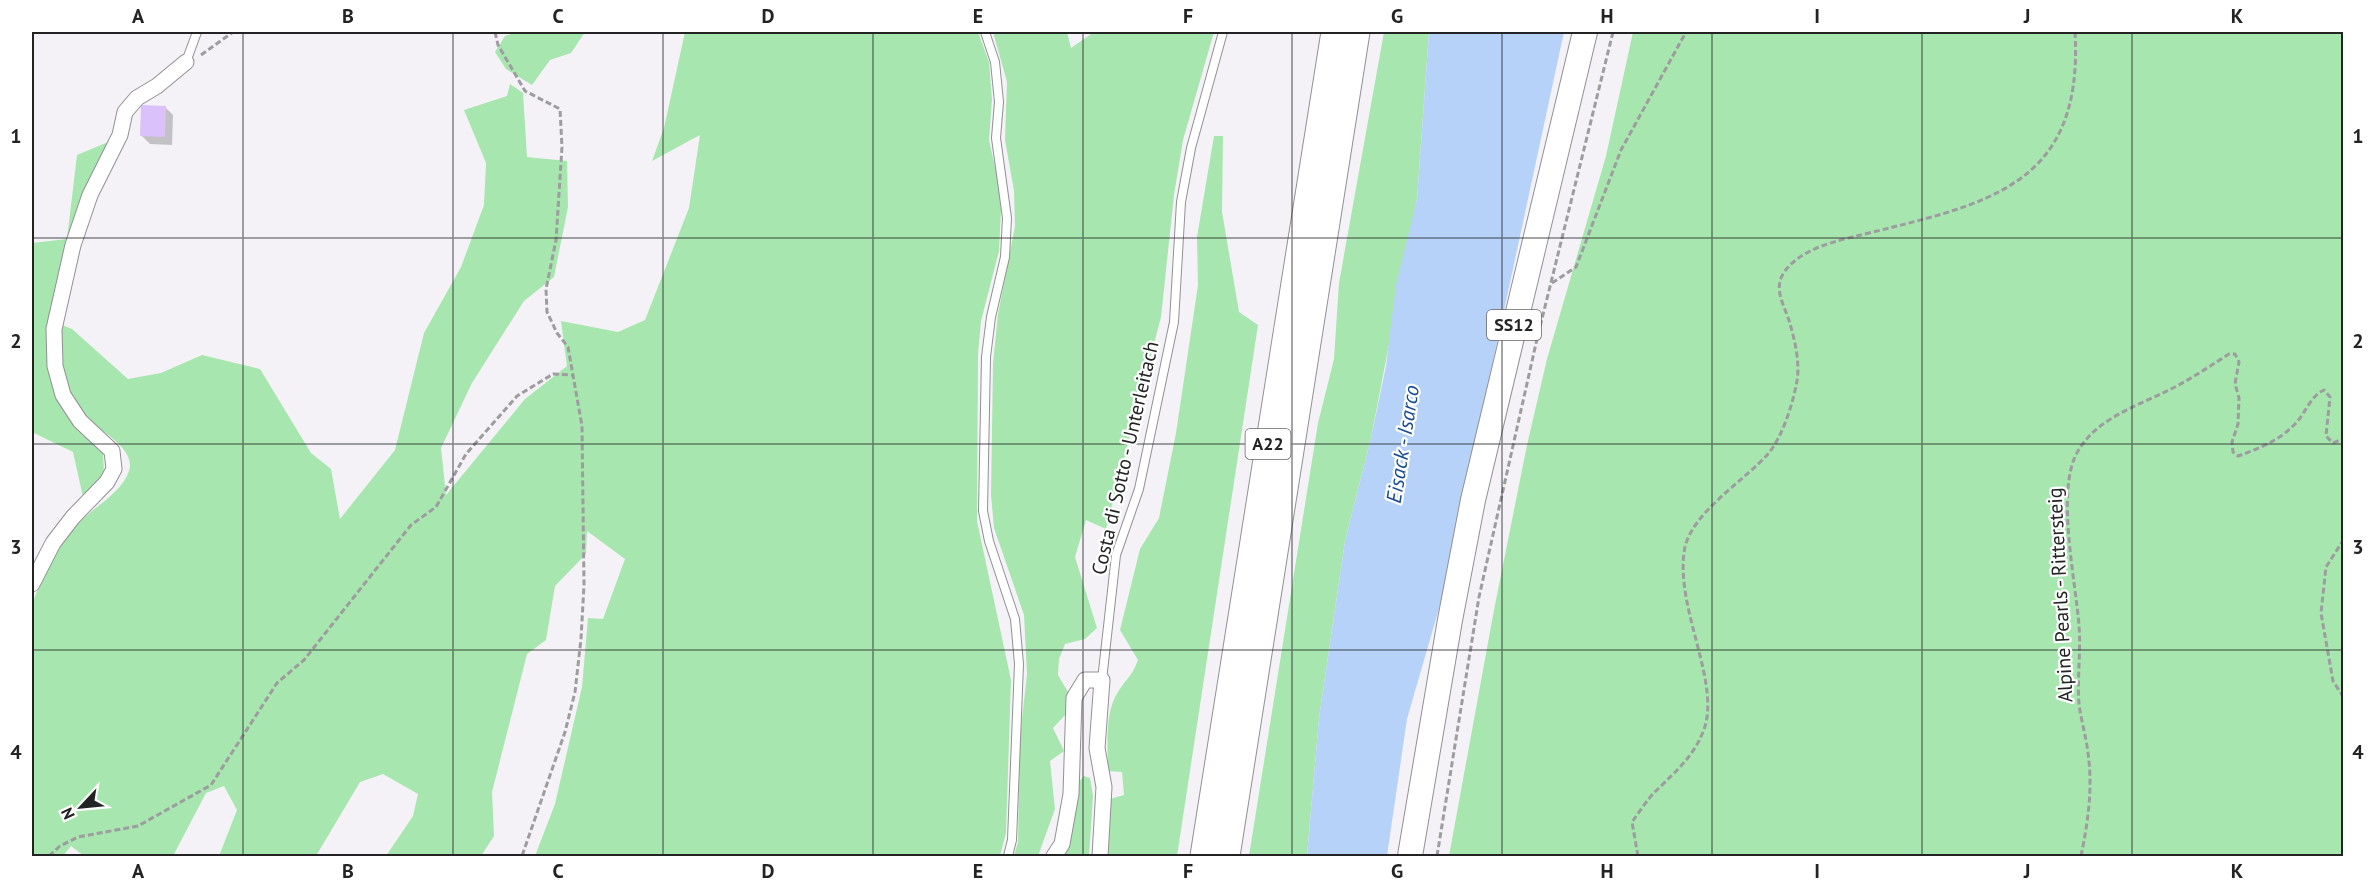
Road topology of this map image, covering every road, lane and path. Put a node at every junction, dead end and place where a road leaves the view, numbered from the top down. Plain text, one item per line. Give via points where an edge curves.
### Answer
1 (197, 32) edge
2 (233, 32) edge
3 (495, 32) edge
4 (985, 32) edge
5 (1223, 32) edge
6 (1335, 32) edge
7 (1356, 32) edge
8 (1586, 32) edge
9 (1613, 32) edge
10 (1686, 32) edge
11 (2075, 32) edge
12 (186, 62) junction
13 (1551, 284) junction
14 (572, 375) junction
15 (2343, 438) edge
16 (2343, 539) edge
17 (32, 584) edge
18 (1102, 680) junction
19 (2343, 698) edge
20 (49, 856) edge
21 (522, 856) edge
22 (1008, 856) edge
23 (1054, 856) edge
24 (1100, 856) edge
25 (1204, 856) edge
26 (1226, 856) edge
27 (1410, 856) edge
28 (1437, 856) edge
29 (1638, 856) edge
30 (2081, 856) edge

1 - 12 lane
2 - 12 path
3 - 14 path via 498,45 525,91 560,109 562,147 556,240 546,290 547,312 568,347
4 - 22 lane via 995,63 999,102 996,138 1007,218 1005,257 986,357 983,511 1015,619 1019,664 1012,840
5 - 18 lane, Costa di Sotto - Unterleitach via 1191,148 1181,202 1173,322 1139,489 1116,555
6 - 25 highway, A22
7 - 26 highway, A22
8 - 27 main road, SS12 via 1473,500
9 - 13 path
10 - 13 path via 1621,150 1576,267
11 - 29 path via 2077,67 2070,107 2058,138 2033,170 2002,192 1955,212 1843,239 1810,252 1790,264 1780,278 1780,302 1790,322 1798,379 1787,417 1770,451 1702,517 1686,546 1684,595 1710,705 1704,732 1687,762 1656,790 1632,822
12 - 17 street via 137,98 125,112 120,135 90,195 73,245 54,329 55,366 63,395 80,421 112,451 114,469 53,543
13 - 28 path via 1479,597
14 - 20 path via 553,374 517,396 466,454 436,507 411,525 304,660 277,683 211,785 138,826 78,837
14 - 21 path via 582,426 584,497 584,585 576,692 566,732
15 - 30 path, Alpine Pearls - Rittersteig via 2333,443 2326,436 2330,397 2324,390 2315,394 2293,426 2265,446 2238,456 2233,452 2232,442 2238,423 2235,384 2239,363 2235,354 2229,354 2107,421 2078,452 2069,472 2068,490 2079,628 2079,705 2089,767 2090,802
16 - 19 path via 2326,567 2321,613 2333,681
18 - 23 street via 1085,680 1074,698 1071,794 1062,844
18 - 24 street via 1096,748 1104,787

